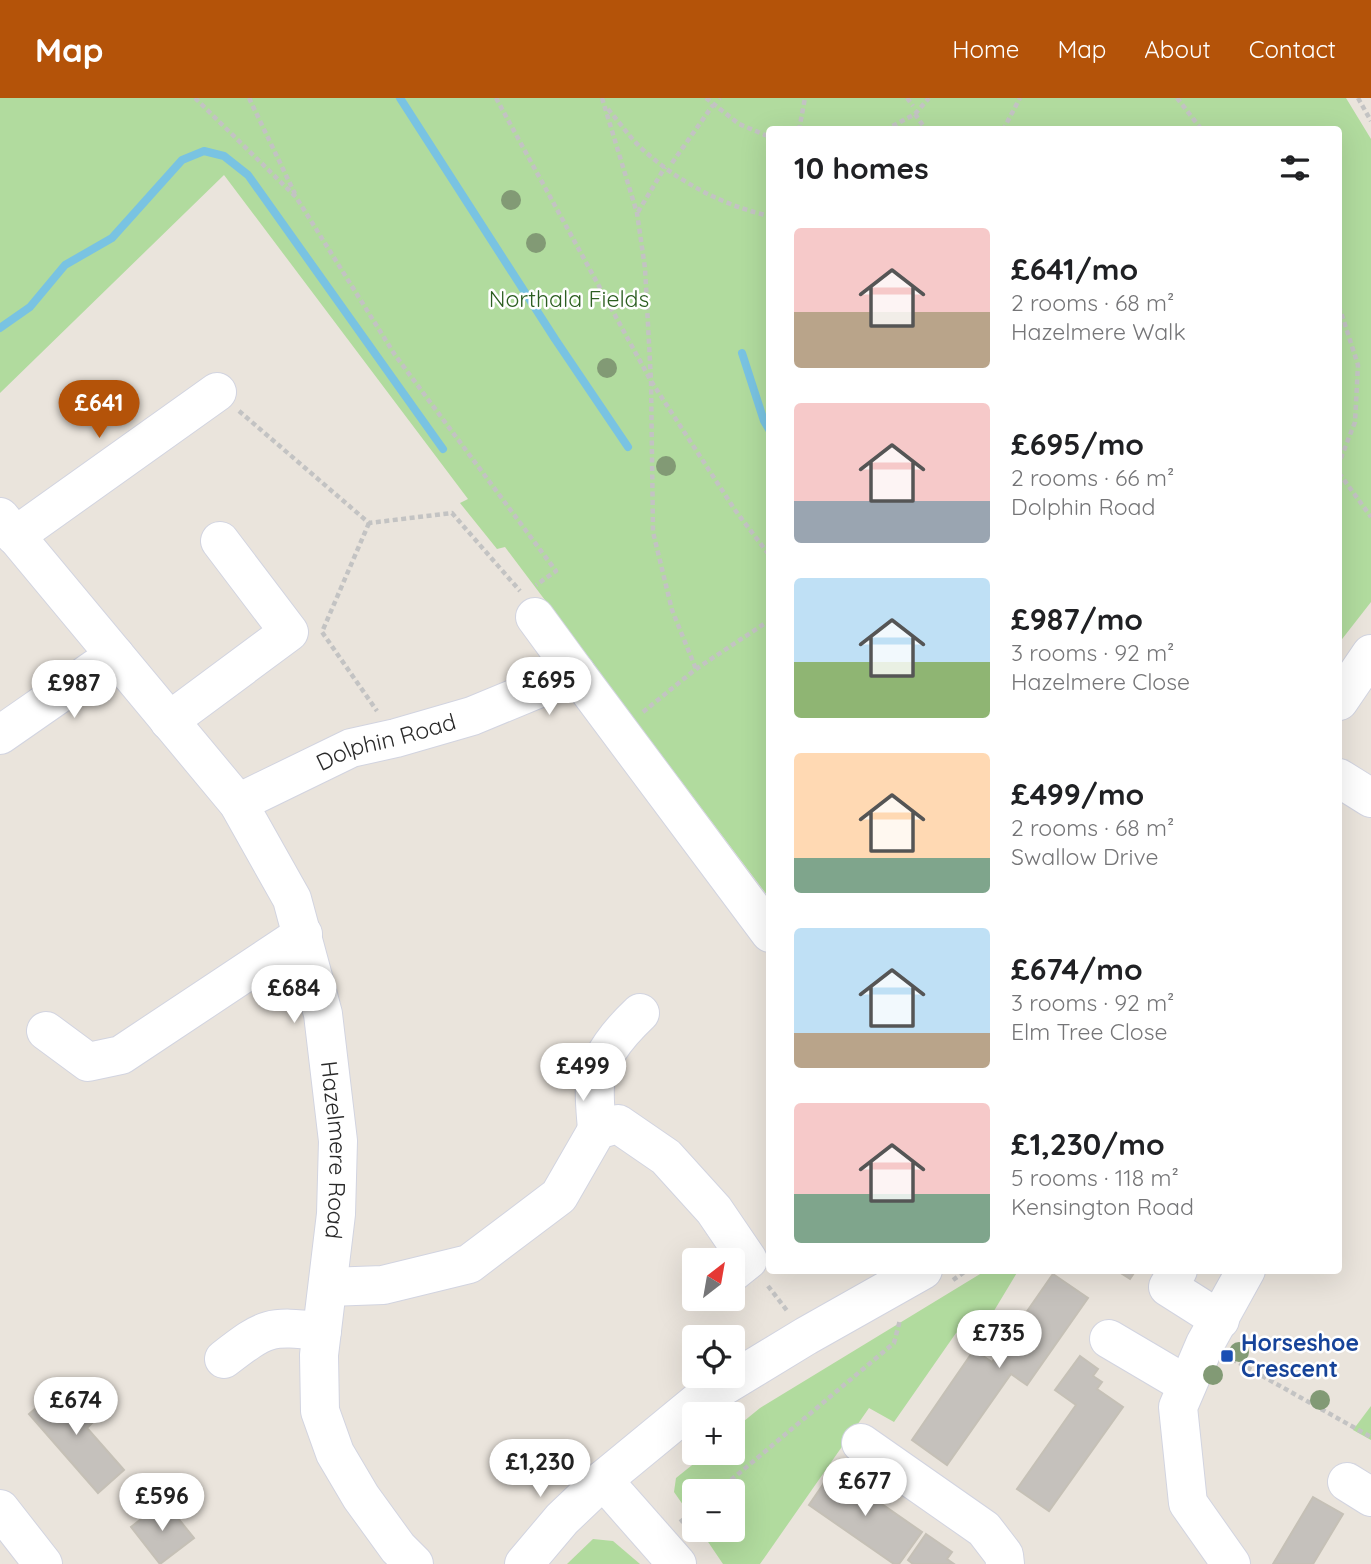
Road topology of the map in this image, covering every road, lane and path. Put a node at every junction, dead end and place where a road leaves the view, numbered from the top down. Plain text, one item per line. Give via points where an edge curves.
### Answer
1 (195, 98) edge
2 (249, 98) edge
3 (496, 98) edge
4 (602, 98) edge
5 (706, 98) edge
6 (804, 98) edge
7 (907, 98) edge
8 (929, 98) edge
9 (1020, 98) edge
10 (1177, 98) edge
11 (1357, 98) edge
12 (713, 105) junction
13 (606, 106) junction
14 (913, 106) dead end
15 (915, 114) junction
16 (1371, 121) edge
17 (800, 126) edge
18 (892, 126) edge
19 (923, 126) edge
20 (1005, 126) edge
21 (1199, 126) edge
22 (766, 135) edge
23 (672, 163) dead end
24 (664, 167) junction
25 (296, 197) junction
26 (637, 213) junction
27 (766, 215) edge
28 (1342, 315) edge
29 (651, 381) junction
30 (217, 393) joint
31 (1342, 455) edge
32 (1342, 477) edge
33 (1371, 517) edge
34 (369, 523) junction
35 (8, 526) edge
36 (220, 541) dead end
37 (766, 551) edge
38 (529, 606) junction
39 (766, 623) edge
40 (1371, 654) edge
41 (115, 655) junction
42 (696, 669) junction
43 (576, 673) junction
44 (1342, 690) edge
45 (169, 721) junction
46 (620, 732) junction
47 (0, 735) edge
48 (397, 738) junction
49 (1342, 780) edge
50 (1371, 798) edge
51 (238, 803) junction
52 (766, 928) edge
53 (303, 934) junction
54 (640, 1013) dead end
55 (47, 1031) dead end
56 (597, 1130) junction
57 (732, 1248) edge
58 (746, 1271) edge
59 (916, 1274) edge
60 (1176, 1274) edge
61 (1244, 1274) edge
62 (328, 1287) junction
63 (898, 1327) dead end
64 (322, 1331) junction
65 (1213, 1332) junction
66 (806, 1336) junction
67 (1109, 1339) dead end
68 (224, 1359) dead end
69 (1187, 1385) junction
70 (1371, 1437) edge
71 (861, 1443) dead end
72 (732, 1479) edge
73 (603, 1480) junction
74 (0, 1509) edge
75 (682, 1521) edge
76 (676, 1526) dead end
77 (43, 1564) edge
78 (414, 1564) edge
79 (524, 1564) edge
80 (677, 1564) edge
81 (1005, 1564) edge
82 (1231, 1564) edge

1 - 25 path
2 - 25 path
3 - 29 path
4 - 13 path
5 - 12 path
6 - 17 path
7 - 14 path
8 - 15 path
9 - 20 path
10 - 21 path
11 - 16 path
12 - 22 path via 739,124
12 - 23 path
13 - 24 path via 640,147
13 - 26 path
15 - 18 path
15 - 19 path
24 - 26 path
24 - 27 path via 702,191
25 - 38 path via 395,355 556,571
26 - 29 path
28 - 31 path via 1358,365 1355,422
29 - 37 path
29 - 42 path via 653,532 672,610
30 - 34 path
30 - 35 street
32 - 33 path
34 - 38 path via 452,513
34 - 48 path via 321,632
35 - 41 street, Hazelmere Road
36 - 45 street via 289,632
38 - 43 street
39 - 42 path
40 - 44 street
41 - 45 street, Hazelmere Road
41 - 47 street
42 - 46 path
43 - 46 street
43 - 48 street, Dolphin Road via 472,716
45 - 51 street, Hazelmere Road
46 - 52 street
48 - 51 street, Dolphin Road via 351,748
49 - 50 street
51 - 53 street, Hazelmere Road via 292,899
53 - 55 street via 121,1055 88,1062
53 - 62 street, Hazelmere Road via 323,1014 338,1142
54 - 56 street via 607,1054 595,1083
56 - 57 street via 618,1124 666,1157 714,1210
56 - 62 street via 559,1196 469,1264 383,1285
58 - 66 path
59 - 66 street
60 - 65 street via 1168,1287
61 - 65 street
62 - 64 street, Hazelmere Road
63 - 72 path via 894,1343
64 - 68 street via 268,1329
64 - 78 street, Hazelmere Road via 320,1411 335,1452 361,1497
65 - 69 street
65 - 70 path
66 - 73 street via 699,1401
67 - 69 street
69 - 82 street via 1178,1407 1188,1503
71 - 81 street via 984,1529 1004,1555
73 - 79 street
73 - 80 street
74 - 77 street
75 - 76 path

